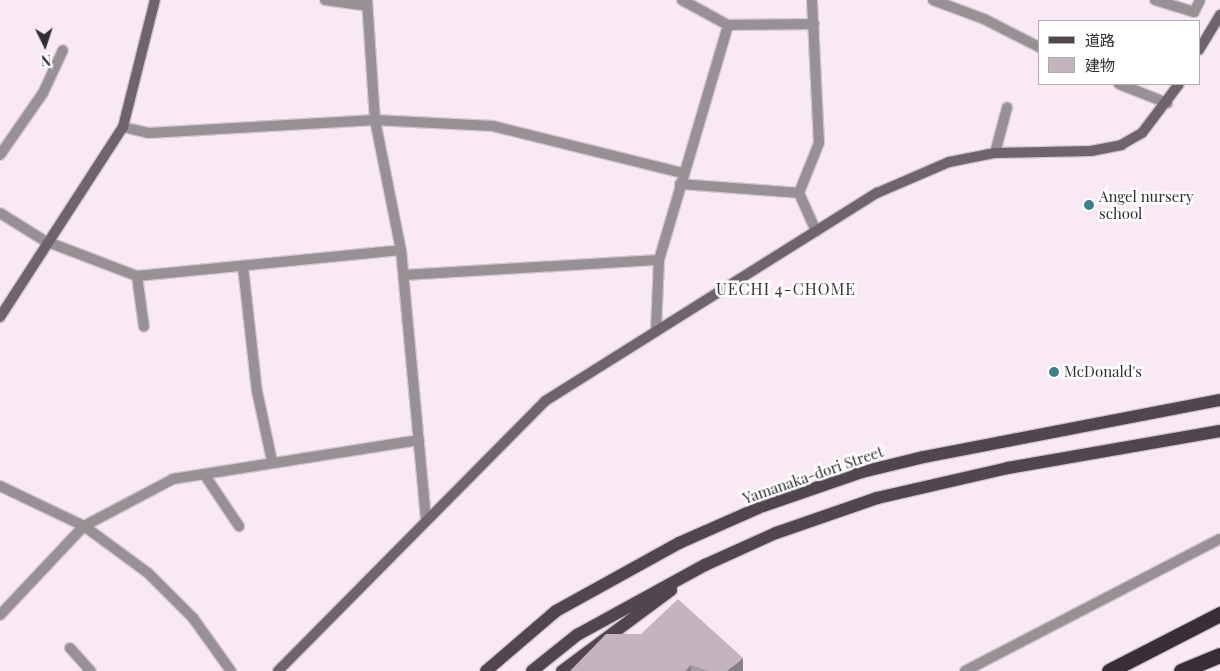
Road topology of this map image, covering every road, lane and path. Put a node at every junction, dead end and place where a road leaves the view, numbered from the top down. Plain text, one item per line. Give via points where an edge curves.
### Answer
1 (155, 0) edge
2 (324, 0) edge
3 (682, 0) edge
4 (812, 0) edge
5 (933, 0) edge
6 (1155, 0) edge
7 (1200, 0) edge
8 (367, 3) edge
9 (1220, 15) edge
10 (814, 24) junction
11 (728, 25) junction
12 (1038, 46) edge
13 (1200, 48) edge
14 (63, 50) dead end
15 (1122, 85) edge
16 (1177, 85) edge
17 (1167, 103) junction
18 (1007, 108) dead end
19 (375, 120) junction
20 (123, 127) junction
21 (994, 153) junction
22 (0, 155) edge
23 (683, 173) junction
24 (680, 184) junction
25 (799, 193) junction
26 (0, 214) edge
27 (816, 231) junction
28 (45, 241) junction
29 (401, 250) junction
30 (659, 260) junction
31 (243, 267) junction
32 (404, 275) junction
33 (137, 276) junction
34 (0, 317) edge
35 (144, 327) dead end
36 (656, 331) junction
37 (1220, 400) edge
38 (1220, 430) edge
39 (419, 440) junction
40 (272, 461) junction
41 (204, 474) junction
42 (0, 486) edge
43 (426, 518) junction
44 (84, 526) junction
45 (240, 526) dead end
46 (1220, 539) edge
47 (705, 565) junction
48 (1220, 614) edge
49 (0, 615) edge
50 (70, 648) dead end
51 (1220, 655) edge
52 (91, 671) edge
53 (231, 671) edge
54 (278, 671) edge
55 (486, 671) edge
56 (532, 671) edge
57 (562, 671) edge
58 (965, 671) edge
59 (1109, 671) edge
60 (1181, 671) edge

1 - 20 street
2 - 8 street
3 - 11 street
4 - 10 street
5 - 12 street via 984,19
6 - 7 street via 1194,12
8 - 19 street
9 - 13 street
10 - 11 street
10 - 25 street via 820,143
11 - 23 street
14 - 22 street via 43,93
15 - 17 street
16 - 17 street
17 - 21 street via 1142,134 1120,145 1091,151
18 - 21 street
19 - 20 street via 149,134
19 - 23 street via 493,126
19 - 29 street
20 - 28 street
21 - 27 street via 950,162 877,193
23 - 24 street
24 - 25 street
24 - 30 street
25 - 27 street
26 - 28 street
27 - 36 street
28 - 33 street
28 - 34 street
29 - 31 street
29 - 32 street
30 - 32 street
30 - 36 street
31 - 33 street
31 - 40 street via 257,391
32 - 39 street
33 - 35 street
36 - 43 street via 545,401
37 - 55 main road, Yamanaka-dori Street via 924,457 862,472 763,506 679,543 556,611
38 - 47 main road via 1008,468 877,498 776,534
39 - 40 street
39 - 43 street
40 - 41 street
41 - 44 street via 173,479
41 - 45 street
42 - 44 street
43 - 54 street
44 - 49 street
44 - 53 street via 148,573 193,618
46 - 58 street
47 - 56 main road via 577,635
47 - 57 main road
48 - 59 highway
50 - 52 street
51 - 60 highway

